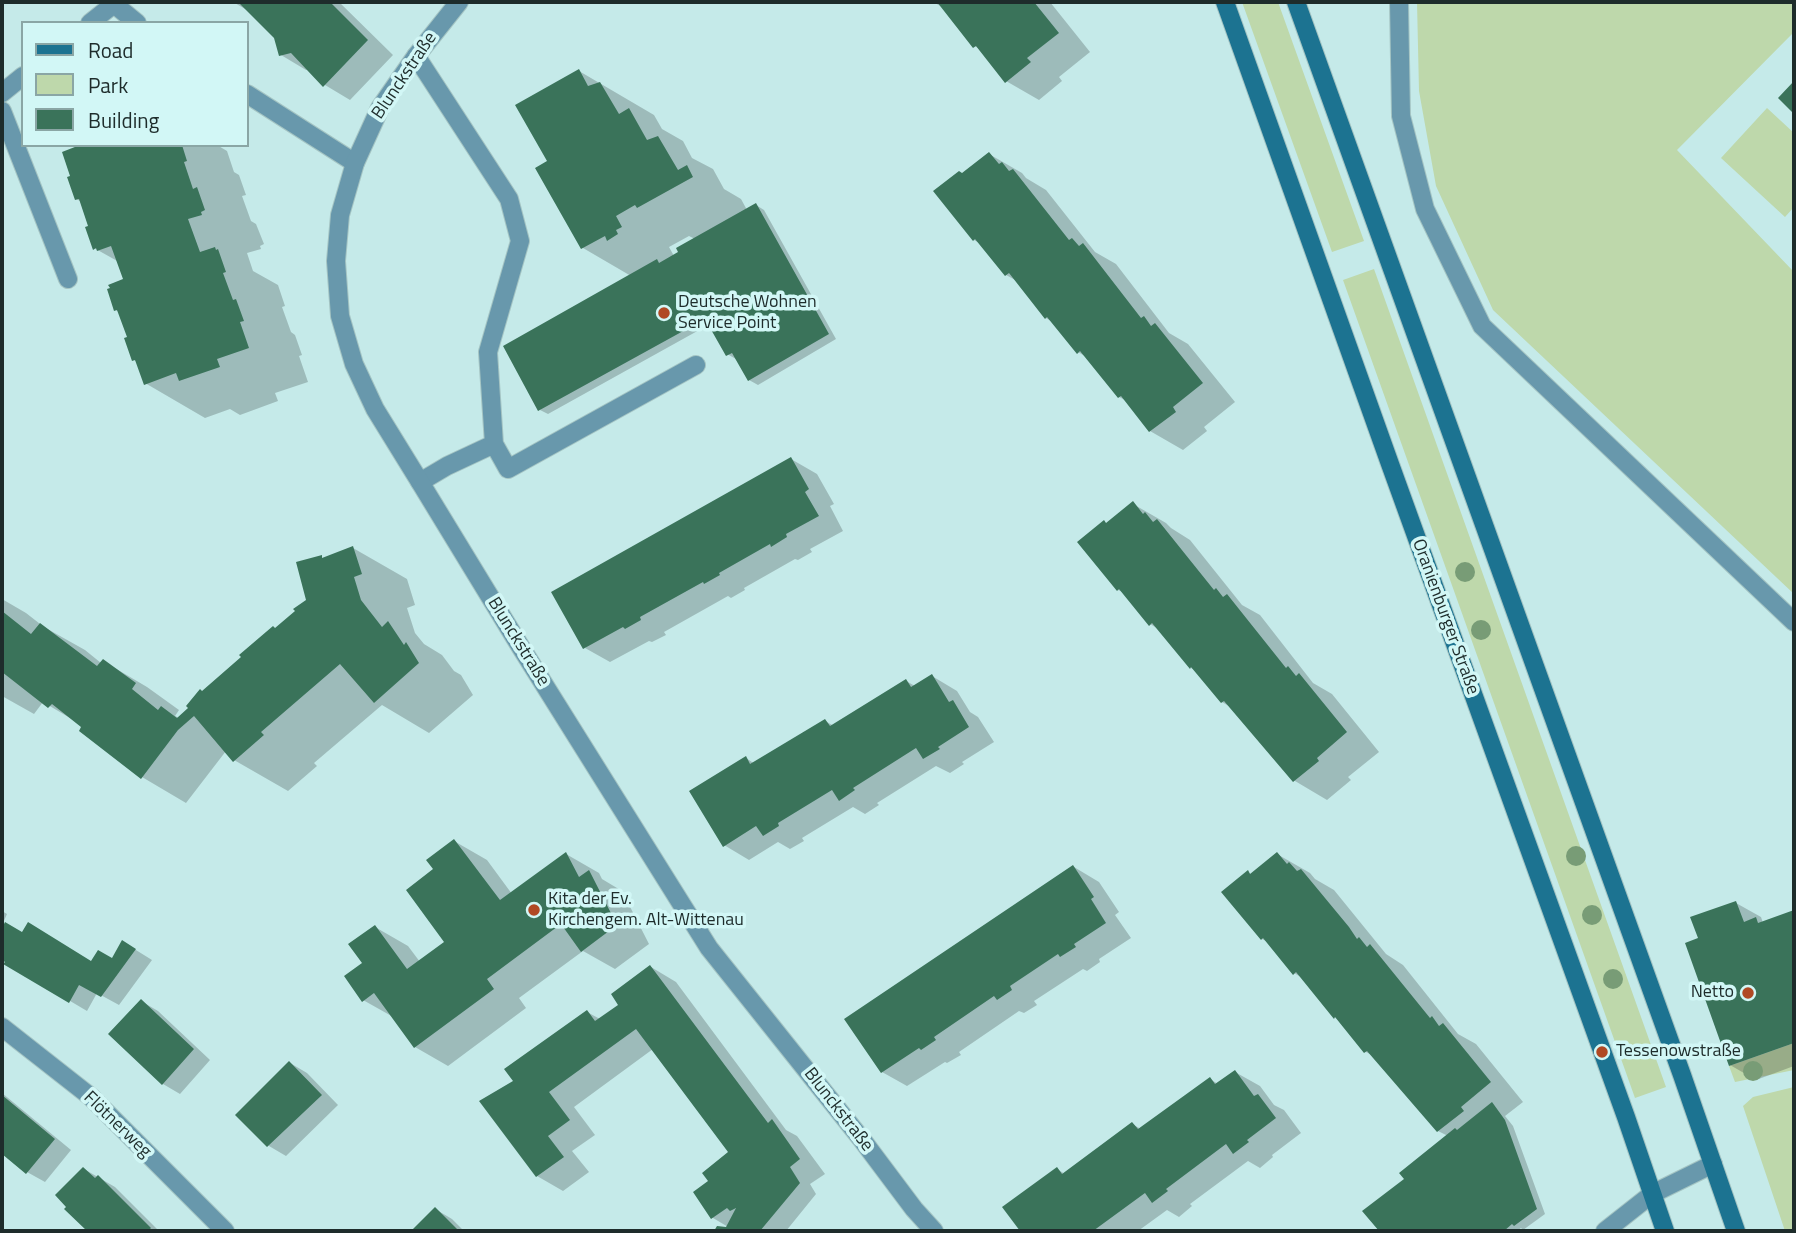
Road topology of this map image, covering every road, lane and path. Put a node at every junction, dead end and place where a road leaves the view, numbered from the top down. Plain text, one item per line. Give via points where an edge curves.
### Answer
1 (459, 2) edge
2 (1225, 2) edge
3 (1296, 2) edge
4 (1399, 2) edge
5 (113, 3) edge
6 (92, 21) edge
7 (135, 21) edge
8 (416, 56) junction
9 (21, 78) edge
10 (2, 93) edge
11 (248, 95) edge
12 (2, 111) edge
13 (355, 163) junction
14 (68, 279) dead end
15 (696, 365) dead end
16 (494, 444) junction
17 (420, 482) junction
18 (1794, 622) edge
19 (2, 1027) edge
20 (1713, 1164) junction
21 (1652, 1194) junction
22 (225, 1231) edge
23 (934, 1231) edge
24 (1605, 1231) edge
25 (1665, 1231) edge
26 (1737, 1231) edge

1 - 8 street, Blunckstraße
2 - 21 main road, Oranienburger Straße
3 - 20 main road
4 - 18 street via 1401,116 1421,195 1482,326
5 - 6 street
5 - 7 street
8 - 13 street, Blunckstraße via 380,108
8 - 16 street via 509,199 520,241 488,352
9 - 10 street
11 - 13 street
12 - 14 street
13 - 17 street, Blunckstraße via 340,215 336,261 340,317 354,365
15 - 16 street via 509,469
16 - 17 street
17 - 23 street, Blunckstraße via 709,948
19 - 22 street, Flötnerweg via 92,1097
20 - 21 street
20 - 26 main road
21 - 24 street
21 - 25 main road, Oranienburger Straße

